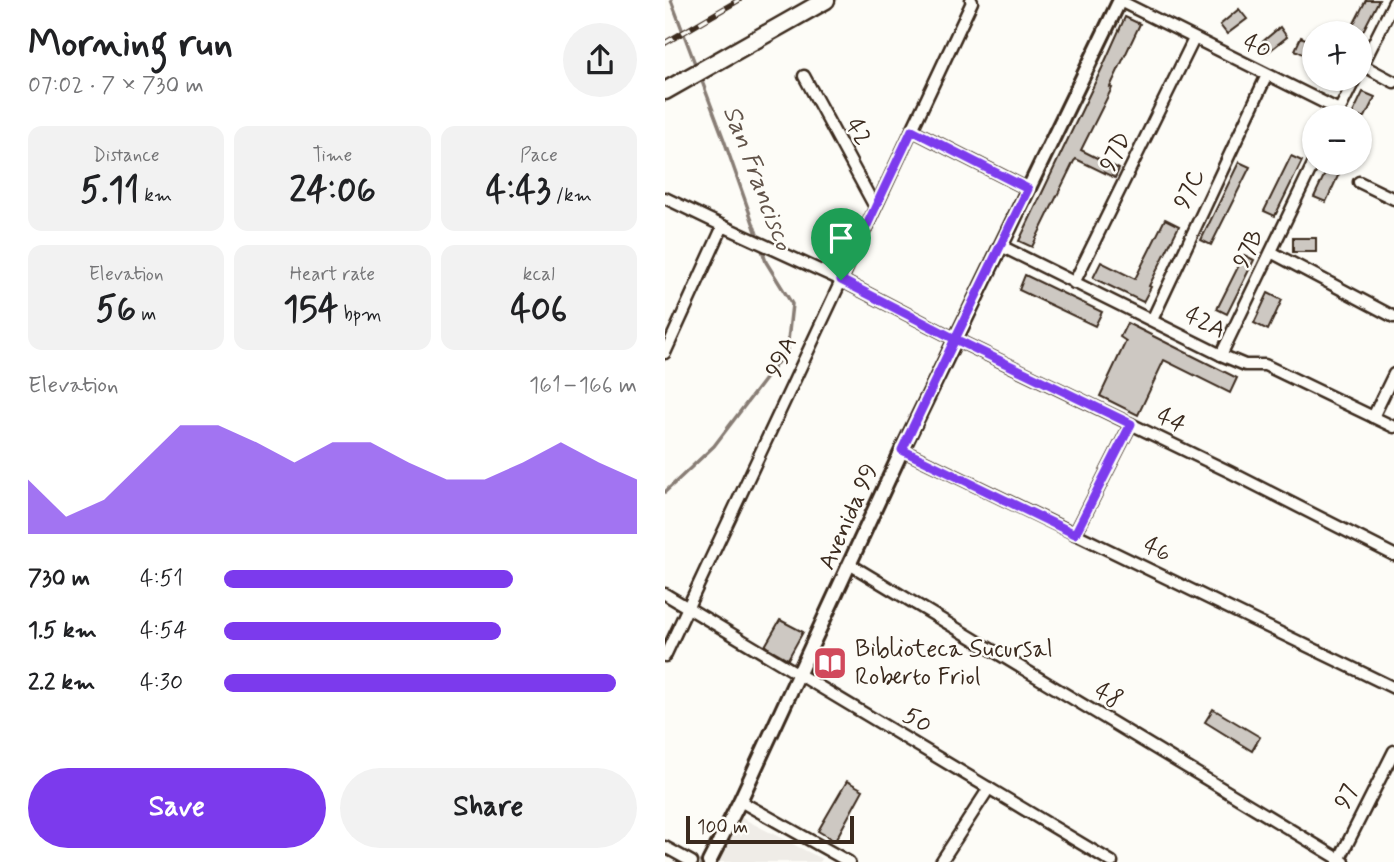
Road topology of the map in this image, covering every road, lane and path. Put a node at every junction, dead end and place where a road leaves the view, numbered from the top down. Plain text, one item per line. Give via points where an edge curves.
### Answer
1 (825, 0) edge
2 (971, 0) edge
3 (1120, 1) edge
4 (1394, 2) edge
5 (1194, 39) junction
6 (1372, 46) edge
7 (1372, 73) edge
8 (1268, 75) junction
9 (804, 76) dead end
10 (1394, 82) edge
11 (665, 91) edge
12 (1321, 105) edge
13 (912, 130) junction
14 (1308, 175) edge
15 (1359, 182) dead end
16 (1028, 189) junction
17 (665, 198) edge
18 (1394, 200) edge
19 (875, 207) junction
20 (723, 226) junction
21 (1001, 246) junction
22 (1271, 252) junction
23 (841, 280) junction
24 (1074, 282) junction
25 (1394, 317) edge
26 (1151, 320) junction
27 (955, 339) junction
28 (665, 353) edge
29 (1221, 355) junction
30 (1394, 374) edge
31 (1373, 417) junction
32 (1131, 424) junction
33 (1394, 427) edge
34 (902, 450) junction
35 (1075, 534) junction
36 (1394, 555) edge
37 (851, 565) junction
38 (665, 594) edge
39 (687, 608) junction
40 (665, 656) edge
41 (799, 674) junction
42 (1394, 688) edge
43 (1394, 751) edge
44 (989, 788) junction
45 (740, 801) junction
46 (665, 848) edge
47 (1341, 861) edge
48 (692, 862) edge
49 (709, 862) edge
50 (849, 862) edge
51 (941, 862) edge
52 (1112, 862) edge

1 - 11 main road
2 - 13 street, 99A
3 - 5 street, 40
3 - 16 street, Avenida 99
4 - 6 street
5 - 8 street, 40
5 - 24 street, 97D
7 - 10 street
8 - 12 street, 40
8 - 26 street, 97C
9 - 19 street, 42
13 - 16 street, 42
13 - 19 street, 99A
14 - 22 street, 97B
15 - 18 street
16 - 21 street, Avenida 99
17 - 20 street, 44
19 - 23 street, 99A
20 - 23 street, 44
20 - 28 street
21 - 24 street, 42A
21 - 27 street, Avenida 99
22 - 25 street
22 - 29 street, 97B
23 - 27 street, 44
23 - 39 street, 99A
24 - 26 street, 42A
26 - 29 street, 42A
27 - 32 street, 44
27 - 34 street, Avenida 99
29 - 31 street, 42A via 1245,365 1265,365
30 - 31 street
31 - 33 street, 42A
32 - 35 street
32 - 36 street, 44
34 - 35 street, 46
34 - 37 street, Avenida 99
35 - 42 street, 46
37 - 41 street, Avenida 99
37 - 47 street, 48
38 - 39 street, 50
39 - 40 street, 99A
39 - 41 street, 50
41 - 44 street, 50
41 - 45 street, Avenida 99
43 - 47 street, 97
44 - 51 street
44 - 52 street, 50
45 - 49 street, Avenida 99
45 - 50 street
46 - 48 street

